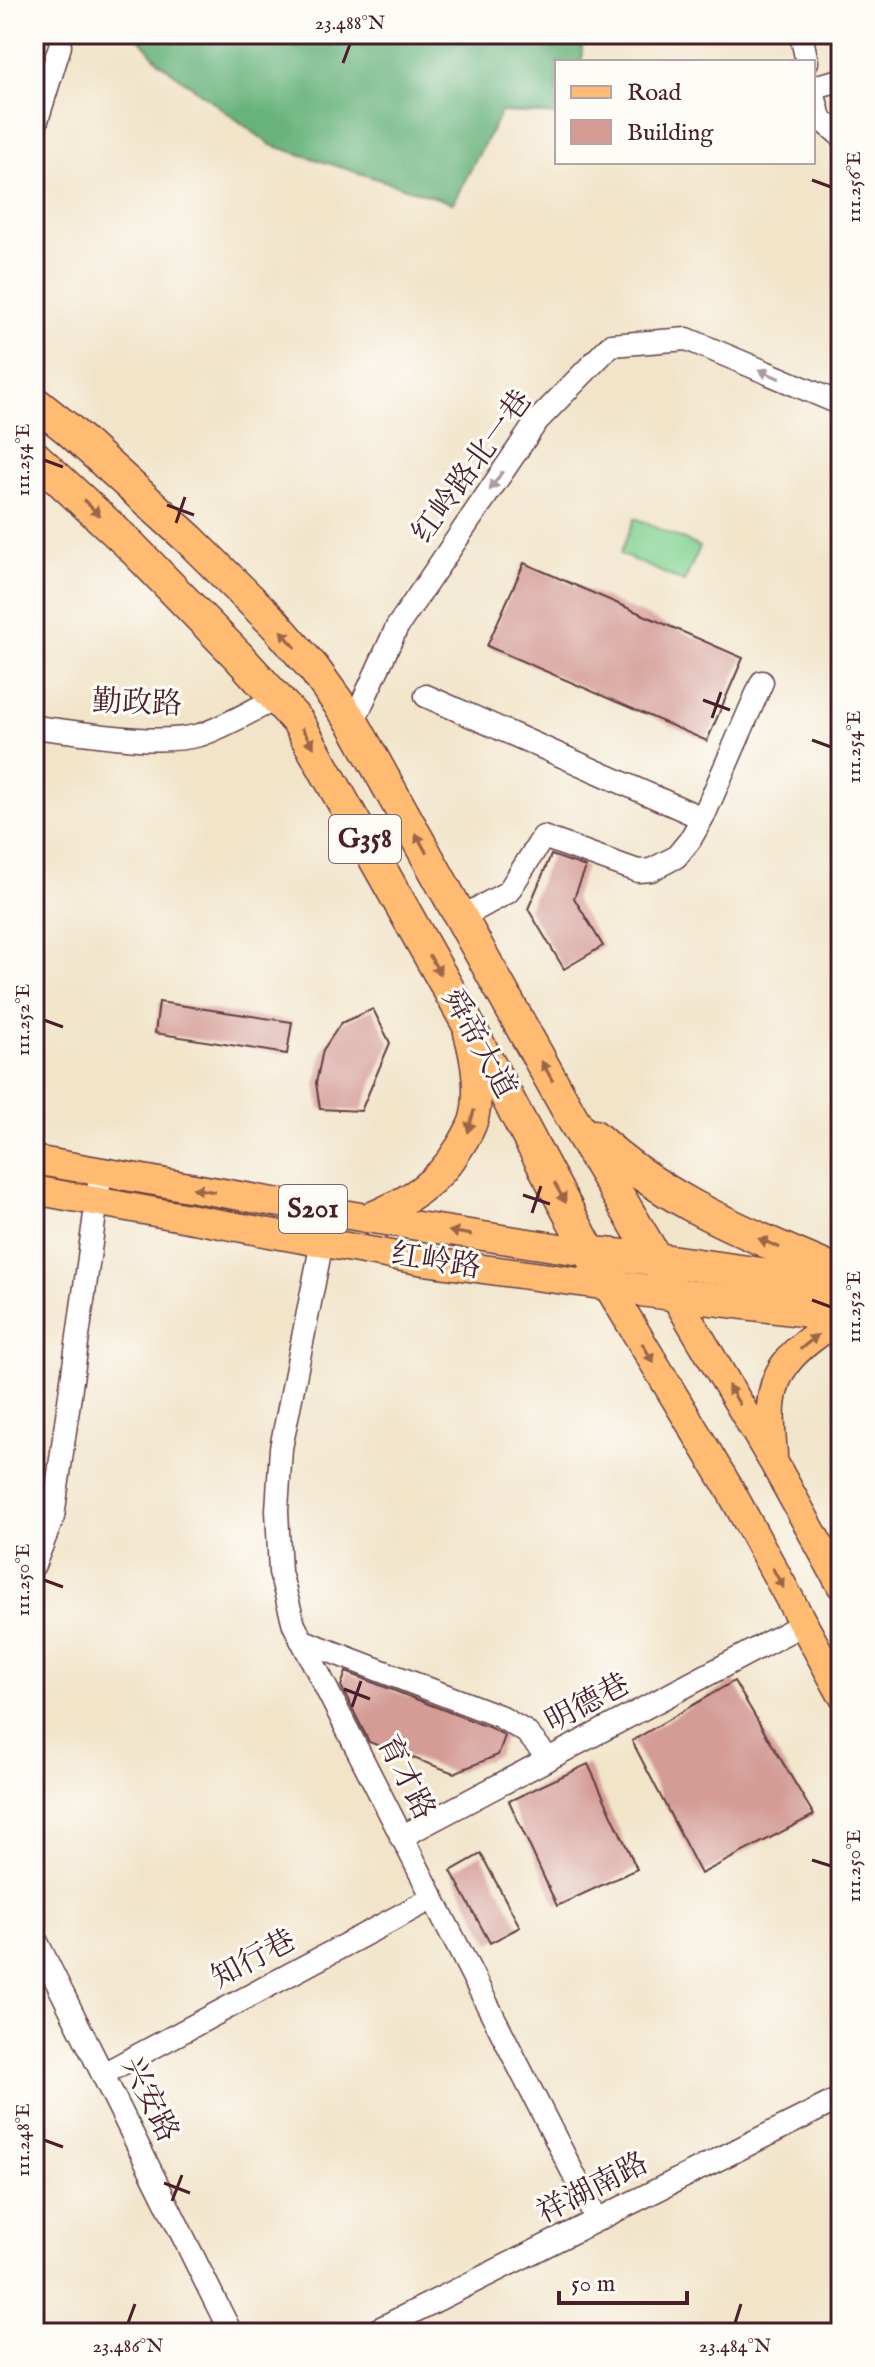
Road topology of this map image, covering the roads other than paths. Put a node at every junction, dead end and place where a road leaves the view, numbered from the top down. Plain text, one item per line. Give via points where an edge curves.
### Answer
1 (801, 34) edge
2 (60, 46) dead end
3 (807, 60) edge
4 (841, 80) edge
5 (815, 88) edge
6 (815, 97) edge
7 (34, 130) edge
8 (841, 136) edge
9 (34, 402) edge
10 (841, 404) edge
11 (34, 456) edge
12 (762, 682) dead end
13 (426, 696) dead end
14 (278, 698) junction
15 (353, 723) junction
16 (34, 727) edge
17 (702, 818) junction
18 (462, 917) junction
19 (464, 1017) junction
20 (571, 1116) junction
21 (34, 1160) edge
22 (101, 1171) junction
23 (34, 1190) edge
24 (97, 1200) junction
25 (366, 1218) junction
26 (322, 1242) junction
27 (593, 1253) junction
28 (656, 1259) junction
29 (841, 1274) edge
30 (608, 1286) junction
31 (841, 1286) edge
32 (674, 1294) junction
33 (841, 1316) edge
34 (774, 1463) junction
35 (34, 1565) edge
36 (841, 1585) edge
37 (803, 1624) junction
38 (301, 1640) junction
39 (841, 1693) edge
40 (549, 1759) junction
41 (401, 1837) junction
42 (433, 1898) junction
43 (34, 1936) edge
44 (103, 2074) junction
45 (841, 2098) edge
46 (597, 2220) junction
47 (231, 2333) edge
48 (371, 2333) edge

1 - 3 street
2 - 7 street
4 - 5 street
6 - 8 street via 820,118
15 -> 9 highway, 舜帝大道 / G358 via 275,624 189,539
10 -> 15 street, 红岭路北一巷 via 687,339 611,345 537,421 397,627
11 -> 14 highway, 舜帝大道 / G358 via 129,544
12 - 17 street
13 - 17 street
14 - 16 street, 勤政路 via 203,734 178,739
14 -> 19 highway, 舜帝大道 / G358 via 314,748
18 -> 15 highway, 舜帝大道 / G358
17 - 18 street via 676,857 651,870 638,871 543,837 508,892
20 -> 18 highway, 舜帝大道 / G358
19 -> 25 main road via 476,1084 468,1133 447,1168 421,1191
19 -> 27 highway, 舜帝大道 / G358
20 - 28 highway, 舜帝大道 / G358
29 -> 20 highway via 670,1195 622,1162
21 - 22 main road, 红岭路 / S201
22 - 24 street
25 -> 22 main road, 红岭路 / S201
23 - 24 main road, 红岭路 / S201
24 - 26 main road, 红岭路 / S201
24 - 35 street via 53,1517
27 -> 25 main road, 红岭路 / S201
26 - 30 main road, 红岭路 / S201
26 - 38 street, 育才路 via 281,1448 277,1510 280,1572
27 - 28 highway, 红岭路
27 - 30 highway, 舜帝大道 / G358
28 - 31 highway, 红岭路
28 - 32 highway, G358
30 - 32 highway, 红岭路
30 -> 37 main road, 舜帝大道
32 - 33 highway, 红岭路
34 -> 32 main road
34 -> 33 main road via 769,1419 773,1389 786,1362
34 - 36 main road
37 - 39 main road, 舜帝大道
37 - 40 street, 明德巷
38 - 40 street via 499,1716 526,1732
38 - 41 street, 育才路
40 - 41 street, 明德巷
41 - 42 street, 育才路
42 - 44 street, 知行巷
42 - 46 street, 育才路
43 - 44 street, 兴安路
44 - 47 street, 兴安路
45 - 46 street, 祥湖南路
46 - 48 street, 祥湖南路

